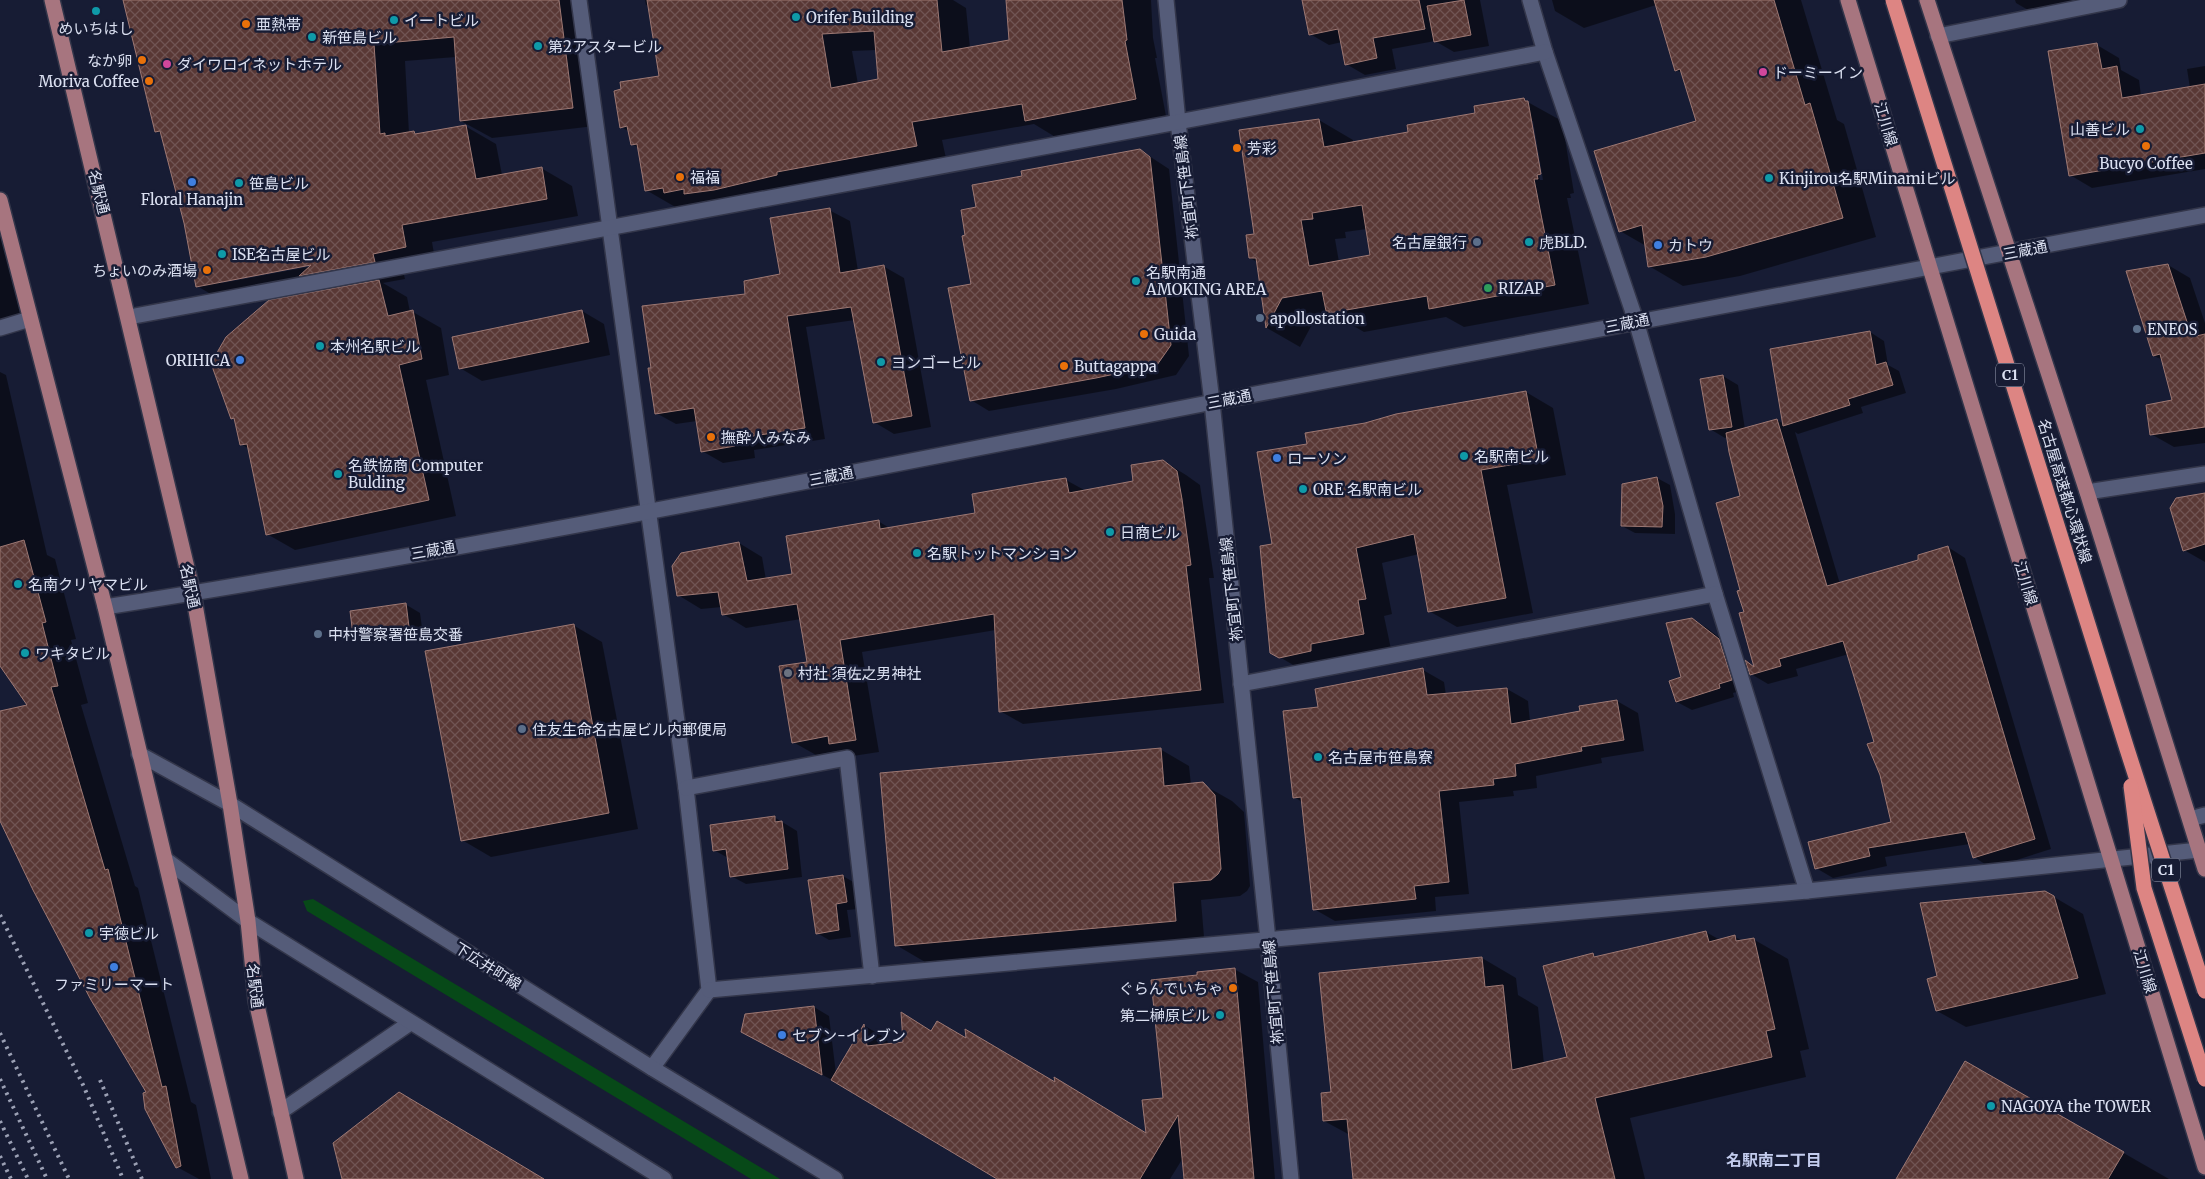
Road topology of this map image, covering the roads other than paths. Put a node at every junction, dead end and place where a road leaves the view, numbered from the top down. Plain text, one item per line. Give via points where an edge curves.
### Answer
1 (52, 0) edge
2 (579, 0) edge
3 (1166, 0) edge
4 (1530, 0) edge
5 (1848, 0) edge
6 (1893, 0) edge
7 (1927, 0) edge
8 (2119, 0) edge
9 (1938, 36) junction
10 (1545, 52) junction
11 (1178, 122) junction
12 (0, 200) edge
13 (2205, 215) edge
14 (609, 228) junction
15 (2010, 253) junction
16 (1930, 269) junction
17 (129, 317) junction
18 (30, 319) junction
19 (1636, 321) junction
20 (0, 328) edge
21 (1212, 402) junction
22 (2205, 474) edge
23 (2087, 492) junction
24 (647, 511) junction
25 (192, 593) junction
26 (1716, 594) junction
27 (105, 607) junction
28 (1241, 684) junction
29 (2127, 749) junction
30 (139, 754) junction
31 (686, 788) junction
32 (230, 804) junction
33 (2205, 815) edge
34 (2190, 819) junction
35 (2199, 850) junction
36 (166, 860) junction
37 (2111, 861) junction
38 (2205, 869) edge
39 (1808, 892) junction
40 (248, 922) junction
41 (1268, 940) junction
42 (872, 976) junction
43 (709, 990) junction
44 (2205, 992) edge
45 (410, 1023) junction
46 (652, 1068) junction
47 (2205, 1079) edge
48 (280, 1112) junction
49 (2205, 1167) edge
50 (242, 1179) edge
51 (296, 1179) edge
52 (664, 1179) edge
53 (835, 1179) edge
54 (1290, 1179) edge

1 - 17 main road, 名駅通
2 - 14 street
3 - 11 street, 祢宜町下笹島線
4 - 10 street
5 - 16 main road, 江川線
6 - 29 highway, 名古屋高速都心環状線 / C1, bridge
7 - 9 main road
8 - 9 street
9 - 15 main road
10 - 11 street
10 - 19 street
11 - 14 street
11 - 21 street, 祢宜町下笹島線
12 - 18 main road
13 - 15 street, 三蔵通
14 - 17 street
14 - 24 street
15 - 16 street, 三蔵通
15 - 23 main road
16 - 19 street, 三蔵通
16 - 37 main road, 江川線
17 - 25 main road, 名駅通
18 - 20 street
18 - 27 main road
19 - 21 street, 三蔵通
19 - 26 street
21 - 24 street, 三蔵通
21 - 28 street, 祢宜町下笹島線
22 - 23 street
23 - 34 main road
24 - 25 street, 三蔵通
24 - 31 street
25 - 27 street, 三蔵通
25 - 32 main road, 名駅通
26 - 28 street
26 - 39 street
27 - 30 main road
28 - 41 street, 祢宜町下笹島線
29 - 44 highway, 名古屋高速都心環状線 / C1, bridge
29 - 47 highway, bridge via 2144,888
30 - 32 street, 下広井町線
30 - 36 main road
31 - 42 street via 846,758
31 - 43 street
32 - 40 main road, 名駅通
32 - 46 street, 下広井町線
33 - 34 street
34 - 35 main road
35 - 37 street
35 - 38 main road
36 - 40 street
36 - 50 main road
37 - 39 street
37 - 49 main road, 江川線
39 - 41 street
40 - 45 street
40 - 48 main road, 名駅通 via 256,1001
41 - 42 street
41 - 54 street, 祢宜町下笹島線
42 - 43 street
43 - 46 street
45 - 48 street
45 - 52 street
46 - 53 street, 下広井町線
48 - 51 main road, 名駅通

